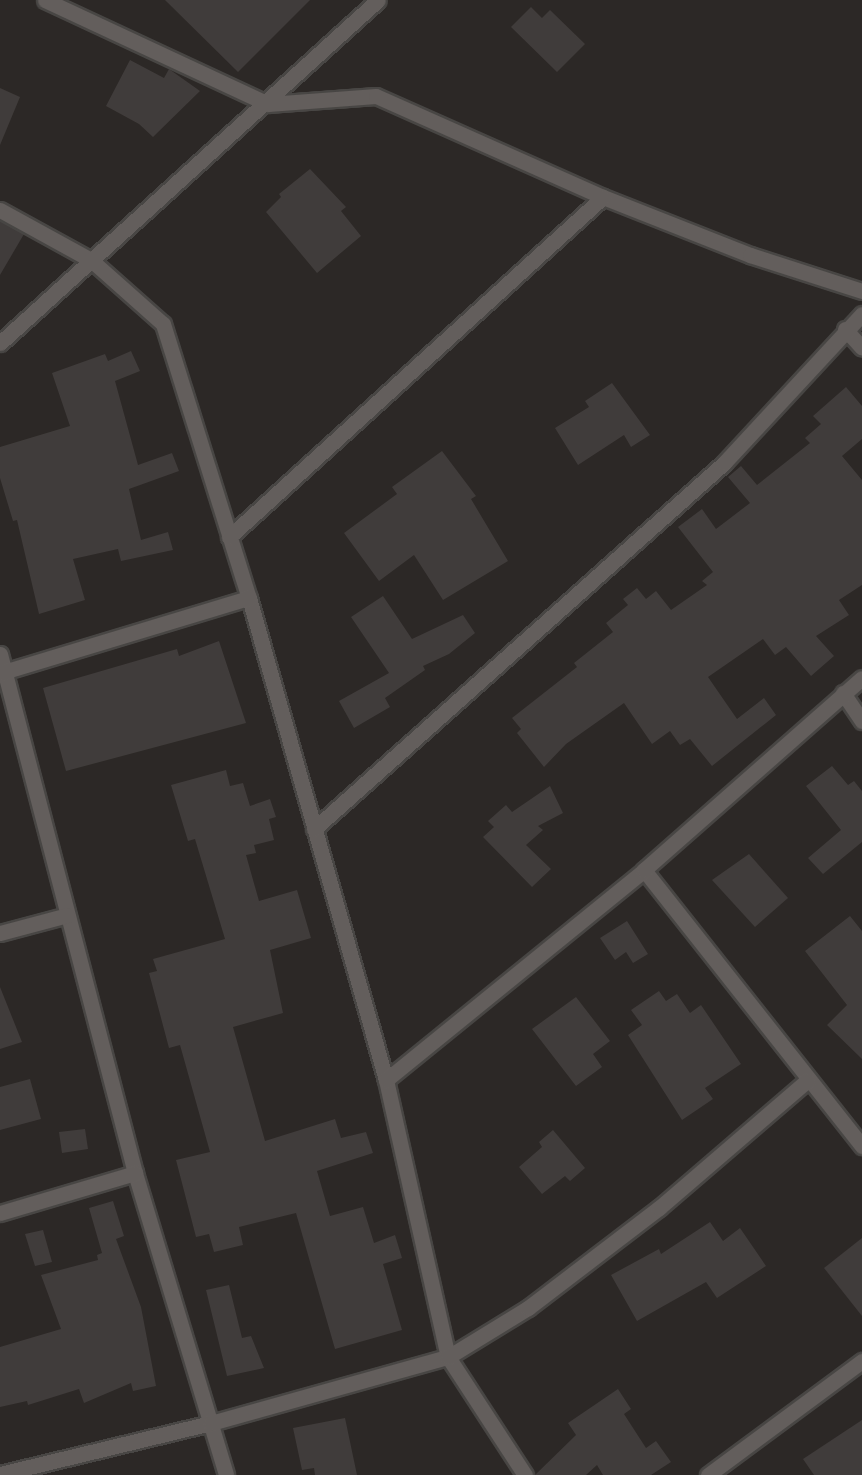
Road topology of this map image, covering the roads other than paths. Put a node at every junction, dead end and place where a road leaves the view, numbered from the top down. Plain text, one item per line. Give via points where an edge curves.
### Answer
1 (45, 0) edge
2 (378, 0) edge
3 (268, 104) junction
4 (603, 197) junction
5 (0, 210) edge
6 (91, 260) junction
7 (862, 291) edge
8 (862, 314) edge
9 (845, 329) junction
10 (0, 343) edge
11 (862, 348) edge
12 (229, 537) junction
13 (249, 598) junction
14 (0, 654) edge
15 (3, 672) edge
16 (862, 678) edge
17 (843, 693) junction
18 (862, 720) edge
19 (314, 829) junction
20 (644, 870) junction
21 (67, 915) junction
22 (0, 933) edge
23 (386, 1080) junction
24 (808, 1080) junction
25 (862, 1146) edge
26 (135, 1173) junction
27 (0, 1213) edge
28 (448, 1357) junction
29 (862, 1361) edge
30 (211, 1423) junction
31 (0, 1474) edge
32 (226, 1475) edge
33 (525, 1475) edge
34 (708, 1475) edge

1 - 3 street
2 - 3 street
3 - 4 street via 376,96
3 - 6 street
4 - 7 street via 750,255
4 - 12 street
5 - 6 street
6 - 10 street
6 - 12 street via 163,324
8 - 9 street
9 - 11 street
9 - 19 street via 724,463
12 - 13 street
13 - 15 street
13 - 19 street
14 - 15 street
15 - 21 street
16 - 17 street
17 - 18 street
17 - 20 street
19 - 23 street
20 - 23 street
20 - 24 street
21 - 22 street
21 - 26 street
23 - 28 street
24 - 25 street
24 - 28 street via 649,1216 528,1308
26 - 27 street
26 - 30 street
28 - 30 street
28 - 33 street
29 - 34 street
30 - 31 street
30 - 32 street

